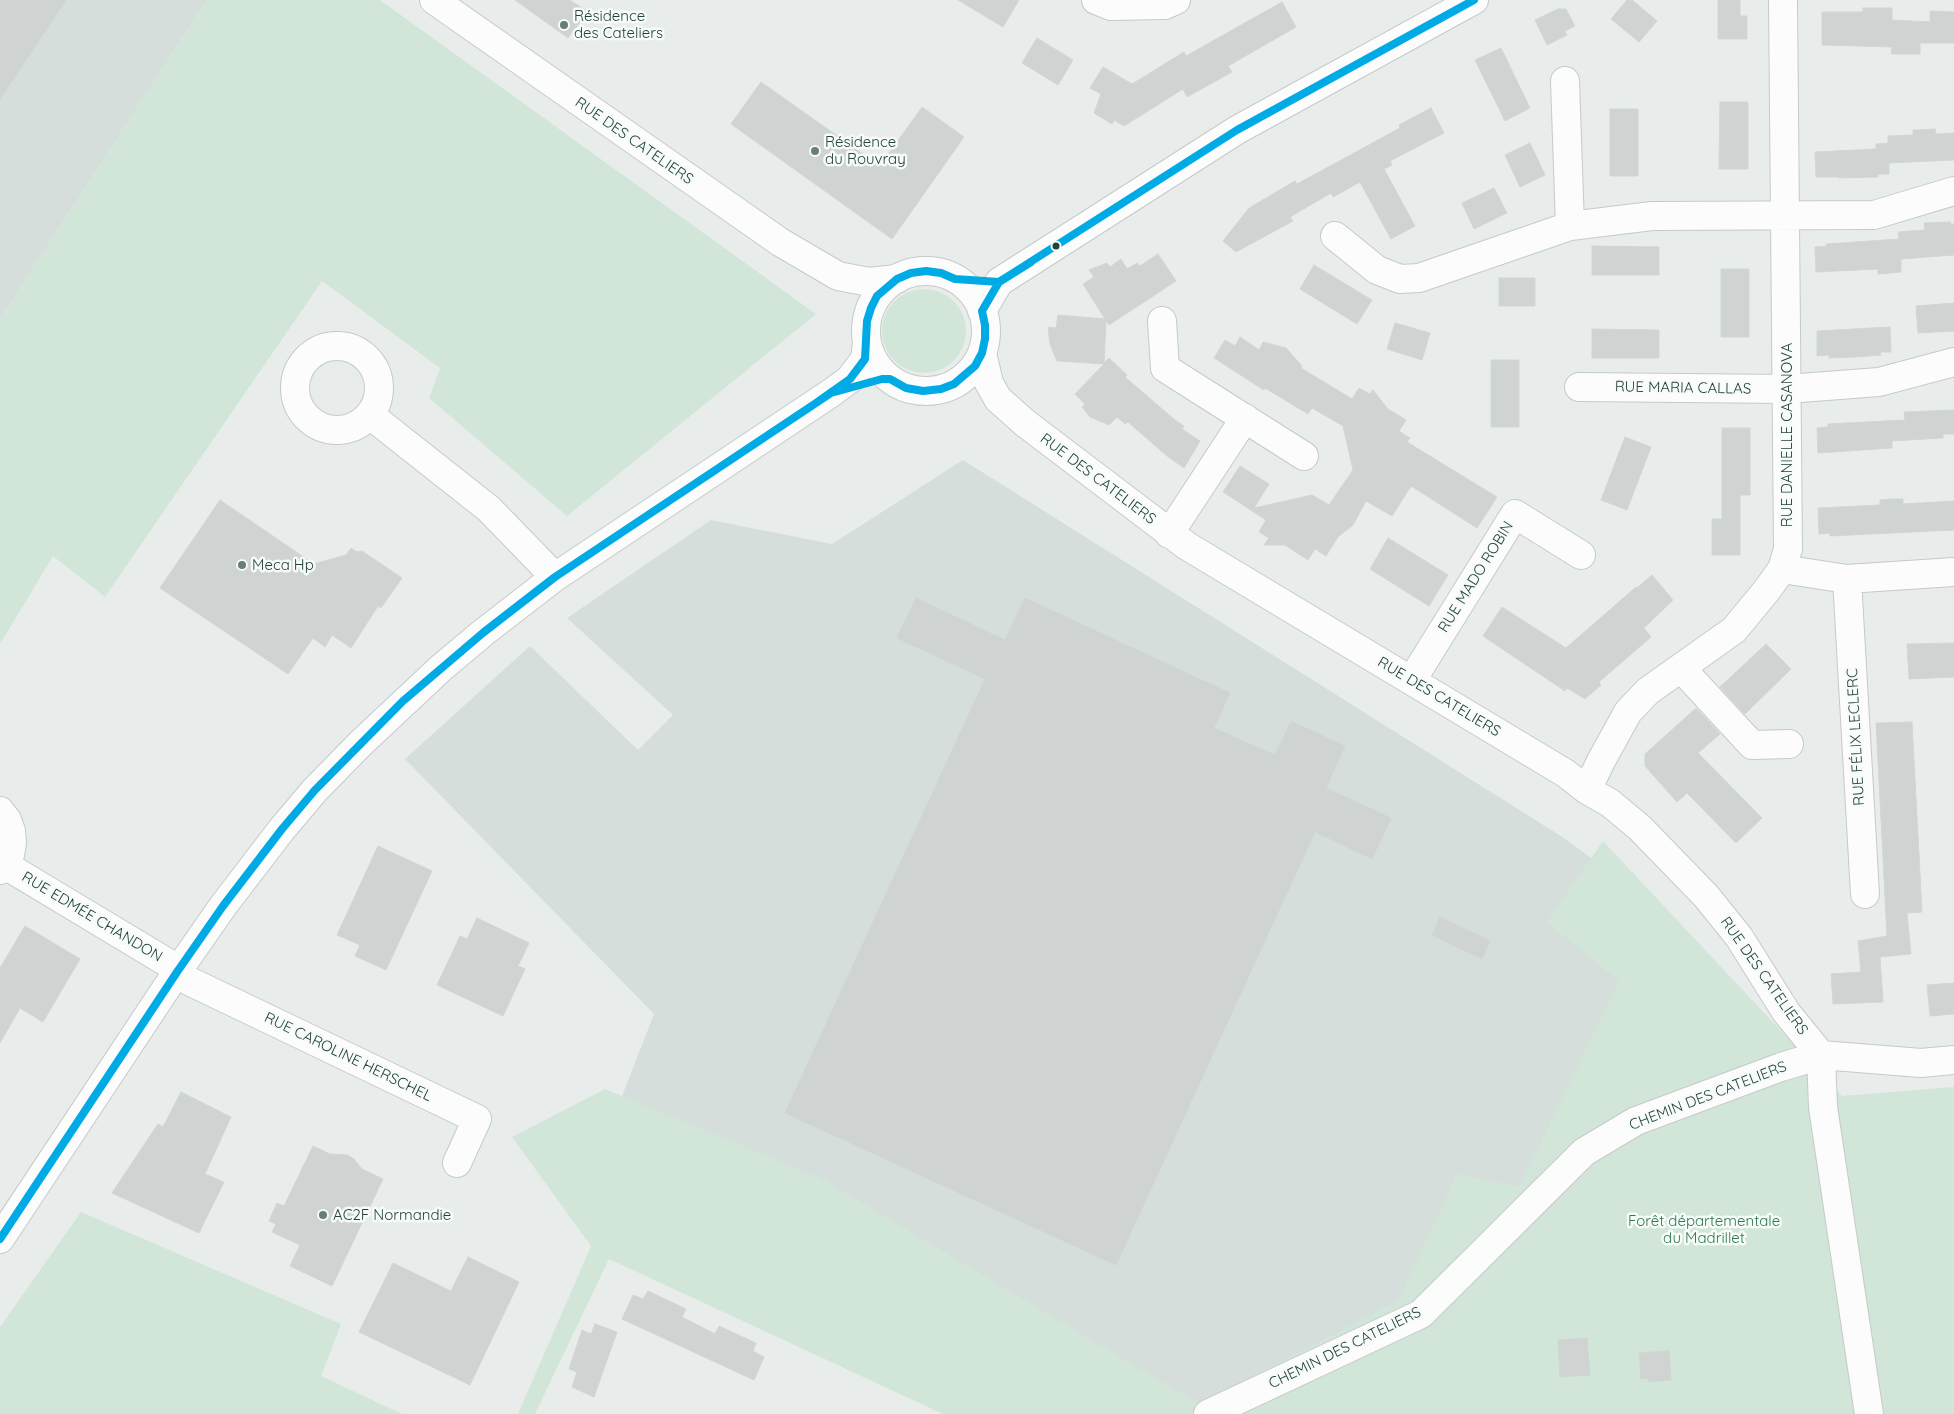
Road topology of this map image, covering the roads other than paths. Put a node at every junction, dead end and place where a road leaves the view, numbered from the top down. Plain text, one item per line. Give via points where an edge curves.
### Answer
1 (434, 0) edge
2 (1096, 0) edge
3 (1176, 0) edge
4 (1474, 0) edge
5 (1783, 0) edge
6 (1565, 81) dead end
7 (1954, 191) edge
8 (1786, 216) junction
9 (1570, 226) junction
10 (1335, 236) dead end
11 (838, 276) junction
12 (897, 279) junction
13 (955, 279) junction
14 (999, 282) junction
15 (982, 311) junction
16 (1162, 321) dead end
17 (867, 332) junction
18 (982, 353) junction
19 (1954, 362) edge
20 (890, 379) junction
21 (1578, 387) dead end
22 (941, 389) junction
23 (1787, 389) junction
24 (831, 393) junction
25 (998, 399) junction
26 (370, 415) dead end
27 (1246, 418) junction
28 (1304, 456) dead end
29 (1170, 534) junction
30 (1581, 554) dead end
31 (1782, 569) junction
32 (1954, 572) edge
33 (555, 577) junction
34 (1847, 579) junction
35 (1681, 668) junction
36 (1412, 680) junction
37 (1789, 744) dead end
38 (1588, 790) junction
39 (0, 811) edge
40 (2, 868) edge
41 (1865, 894) dead end
42 (177, 972) junction
43 (1821, 1056) junction
44 (1954, 1060) edge
45 (457, 1163) dead end
46 (0, 1239) edge
47 (1208, 1414) edge
48 (1869, 1414) edge

1 - 11 street, RUE DES CATELIERS via 780,242
2 - 3 street via 1111,6 1165,5
4 - 14 street via 1237,130
5 - 8 street, RUE DANIELLE CASANOVA
6 - 9 street
7 - 8 street via 1874,215
8 - 9 street via 1652,216
8 - 23 street, RUE DANIELLE CASANOVA
9 - 10 street via 1419,278 1400,279 1377,270
11 - 12 street, RUE DES CATELIERS via 869,282
11 - 17 street, RUE DES CATELIERS via 866,309
12 - 13 street via 926,271
12 - 17 street via 877,296
13 - 14 street
13 - 15 street via 976,298
14 - 15 street
15 - 18 street via 986,325
16 - 27 street via 1165,368
17 - 20 street via 871,356
17 - 24 street via 865,359 850,379
18 - 22 street via 966,376
18 - 25 street, RUE DES CATELIERS via 989,383
19 - 23 street, RUE MARIA CALLAS via 1879,382
20 - 22 street via 906,388 923,391
20 - 24 street
21 - 23 street, RUE MARIA CALLAS
22 - 25 street, RUE DES CATELIERS via 972,389
23 - 31 street, RUE DANIELLE CASANOVA via 1788,549
24 - 33 street
25 - 29 street, RUE DES CATELIERS
26 - 33 street via 489,509
27 - 28 street
27 - 29 street
29 - 36 street, RUE DES CATELIERS
30 - 36 street, RUE MADO ROBIN via 1515,514
31 - 34 street
31 - 35 street, RUE DANIELLE CASANOVA via 1734,630
32 - 34 street
33 - 42 street via 409,696 315,790 223,906
34 - 41 street, RUE FÉLIX LECLERC
35 - 37 street via 1752,745
35 - 38 street, RUE DANIELLE CASANOVA via 1648,691 1628,712
36 - 38 street, RUE DES CATELIERS
38 - 43 street, RUE DES CATELIERS via 1640,828 1706,896 1739,937 1786,1012
39 - 40 street, RUE EDMÉE CHANDON via 11,831 12,843
40 - 42 street, RUE EDMÉE CHANDON via 168,963
42 - 45 street, RUE CAROLINE HERSCHEL via 202,988 476,1119
42 - 46 street
43 - 44 street, CHEMIN DES CATELIERS via 1921,1063
43 - 47 street, CHEMIN DES CATELIERS via 1781,1067 1636,1121 1584,1152 1421,1314
43 - 48 street via 1823,1107

